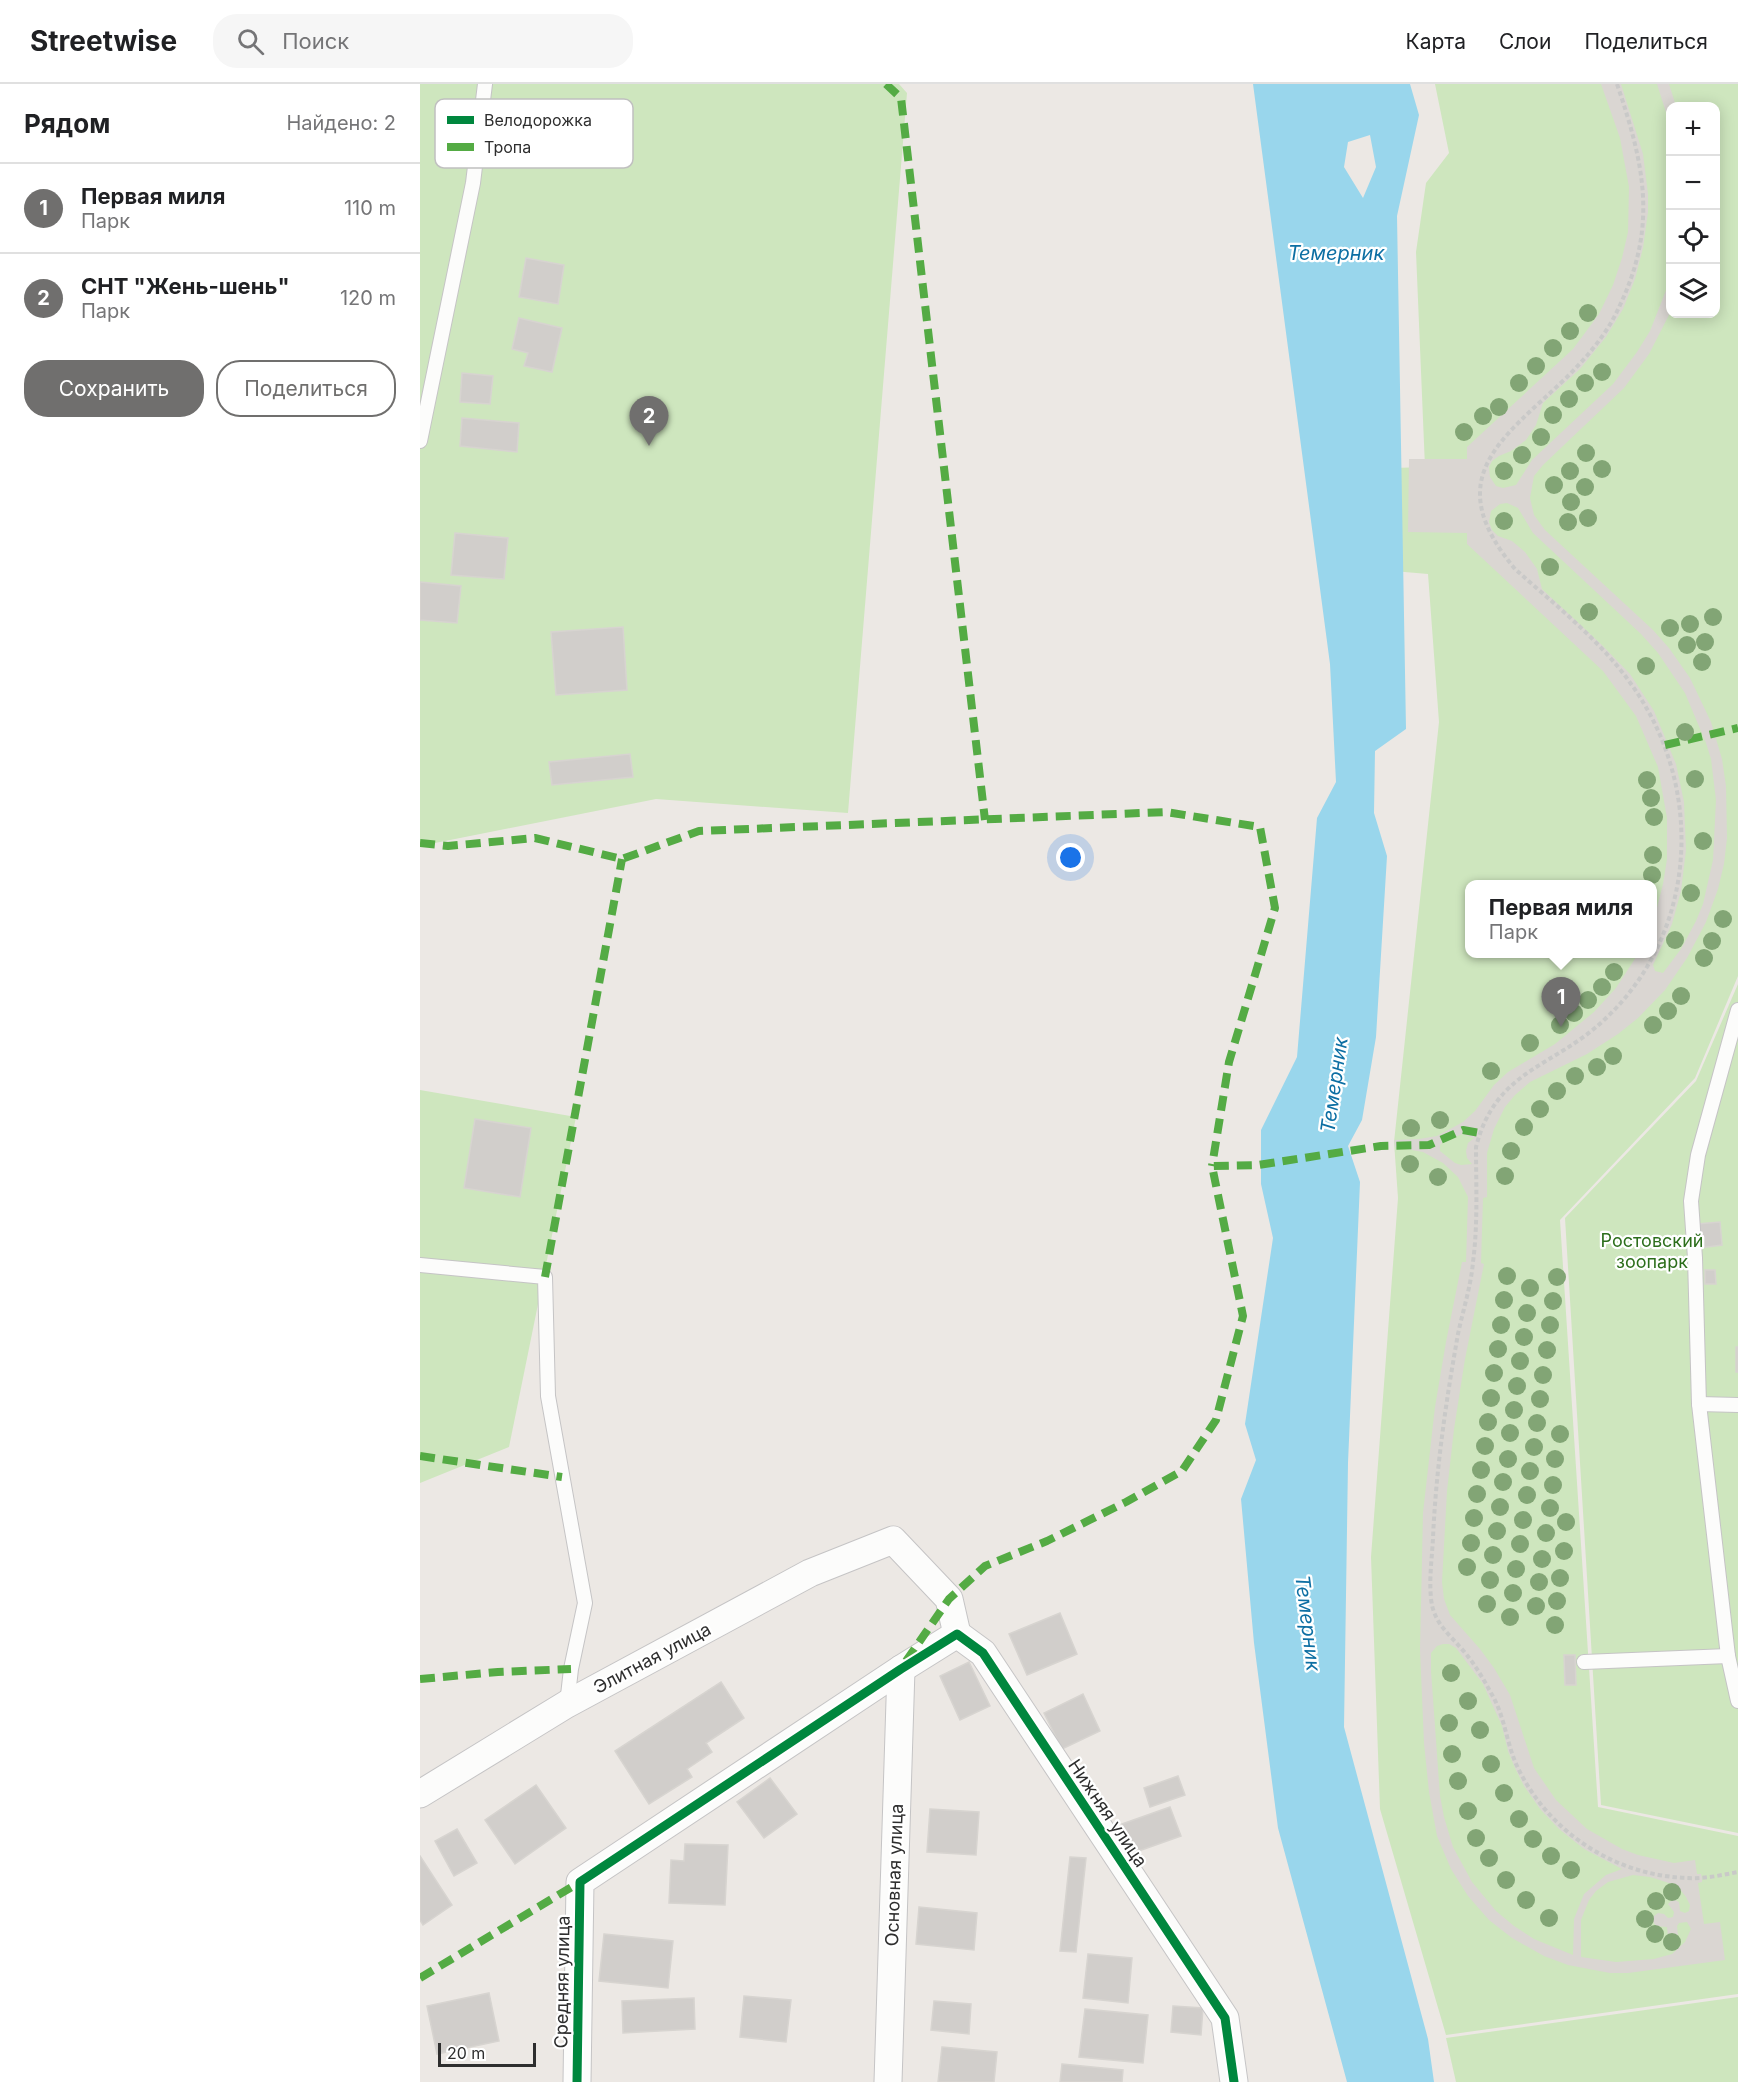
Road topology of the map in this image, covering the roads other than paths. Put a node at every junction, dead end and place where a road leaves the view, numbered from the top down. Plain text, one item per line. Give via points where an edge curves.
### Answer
1 (485, 84) edge
2 (483, 99) edge
3 (475, 168) edge
4 (420, 441) edge
5 (1738, 1010) edge
6 (420, 1265) edge
7 (1699, 1404) junction
8 (1738, 1404) edge
9 (957, 1634) junction
10 (1728, 1656) junction
11 (1584, 1662) dead end
12 (901, 1669) junction
13 (1738, 1701) edge
14 (567, 1704) junction
15 (420, 1794) edge
16 (577, 2082) edge
17 (888, 2082) edge
18 (1234, 2082) edge

1 - 2 lane
3 - 4 lane
5 - 7 lane via 1698,1155 1691,1202
6 - 14 lane via 545,1277 548,1396 585,1603
7 - 8 lane
7 - 10 lane
9 - 12 street
9 - 14 street, Элитная улица via 949,1599 893,1540 810,1573
9 - 18 street, Нижняя улица via 983,1653 1225,2018
10 - 11 lane
10 - 13 lane
12 - 16 street, Средняя улица via 580,1882
12 - 17 street, Основная улица
14 - 15 street, Элитная улица

